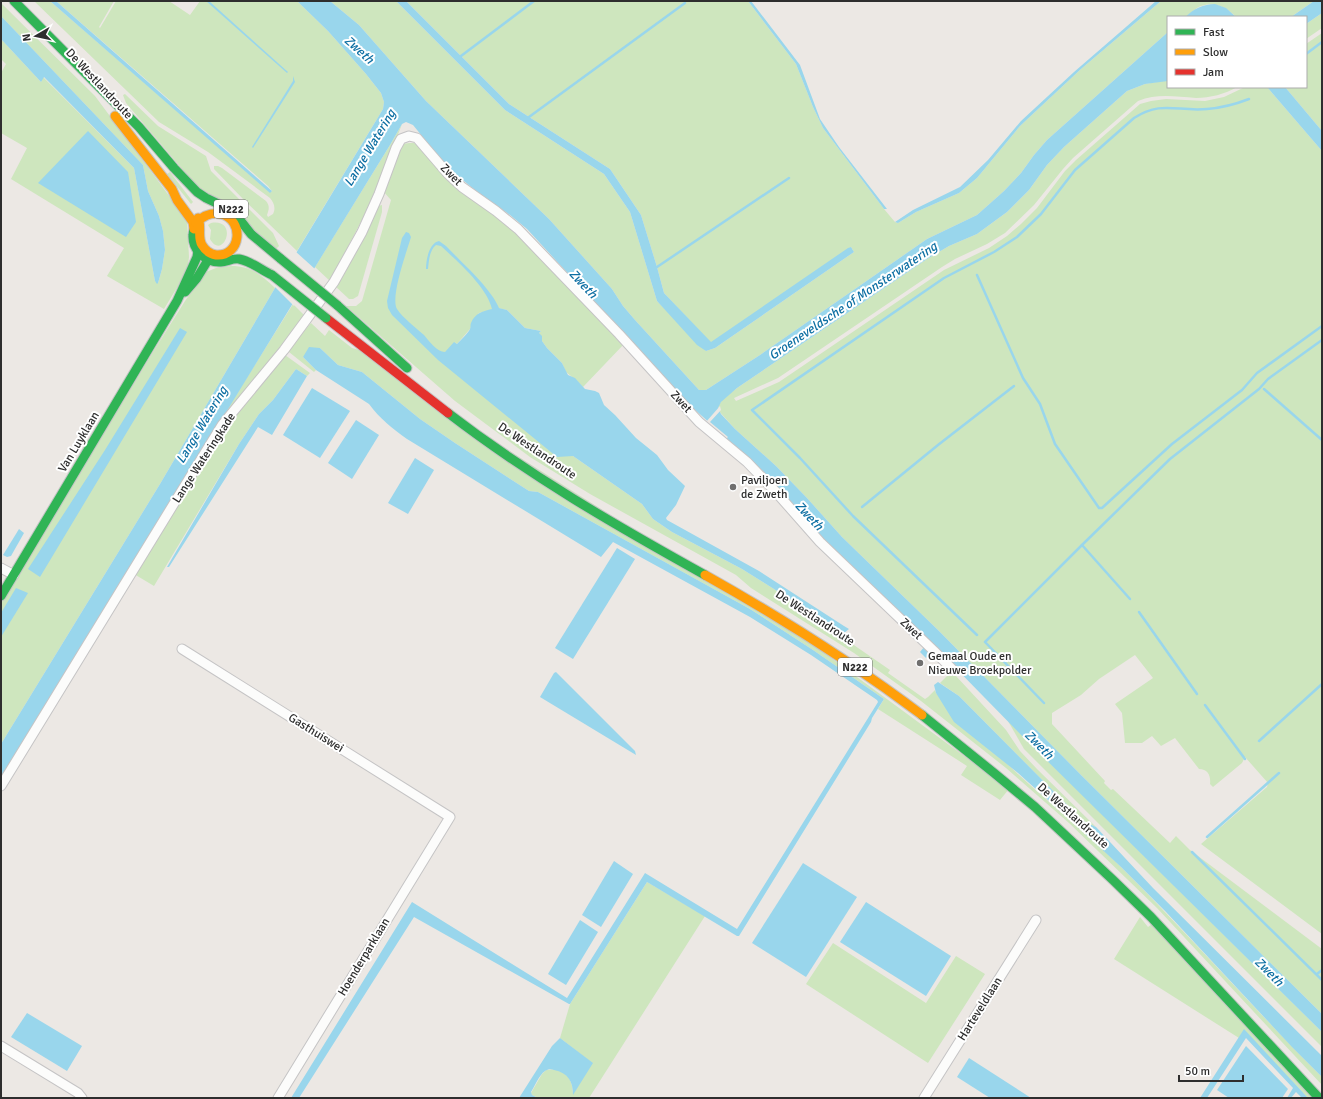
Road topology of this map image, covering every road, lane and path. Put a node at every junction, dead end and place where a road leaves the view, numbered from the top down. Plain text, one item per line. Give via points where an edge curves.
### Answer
1 (11, 4) edge
2 (409, 136) joint
3 (174, 168) junction
4 (172, 189) junction
5 (205, 209) junction
6 (199, 220) junction
7 (194, 229) junction
8 (237, 237) junction
9 (198, 252) junction
10 (231, 255) junction
11 (211, 257) junction
12 (281, 259) junction
13 (177, 301) junction
14 (416, 376) dead end
15 (434, 390) dead end
16 (1, 568) edge
17 (14, 575) junction
18 (1, 596) edge
19 (182, 650) dead end
20 (953, 670) dead end
21 (1, 786) edge
22 (450, 816) joint
23 (1036, 920) dead end
24 (1, 1046) edge
25 (1322, 1090) edge
26 (82, 1098) edge
27 (278, 1098) edge
28 (924, 1098) edge
29 (1319, 1098) edge

1 - 3 main road, De Westlandroute / N222 via 139,127
1 - 4 main road, De Westlandroute / N222 via 106,105
2 - 20 street, Zwet via 417,138 462,187 518,229 620,334 700,422 747,462 820,542
2 - 21 street, Lange Wateringkade via 401,139 396,148 368,219 334,282 284,350 222,425
3 - 5 main road, De Westlandroute / N222 via 190,194
3 - 12 main road, De Westlandroute / N222 via 197,192 239,216 251,234
4 - 6 main road, De Westlandroute / N222 via 181,196
4 - 7 main road, De Westlandroute / N222 via 193,222
5 - 6 main road, N222 via 205,216
5 - 8 main road, N222 via 232,220 236,226
6 - 7 main road, N222
6 - 11 main road, N222 via 201,244
7 - 9 main road, N222 via 193,238
8 - 10 main road
8 - 12 main road, De Westlandroute / N222
9 - 11 main road via 203,257
9 - 13 main road, Van Luyklaan
10 - 11 main road, N222 via 218,262
10 - 29 main road, De Westlandroute / N222, bridge via 272,276 528,471 727,586 823,645 976,757 1049,819 1122,888
11 - 13 main road, Van Luyklaan
12 - 14 main road, De Westlandroute / N222, bridge
13 - 17 main road, Van Luyklaan
15 - 25 main road, De Westlandroute / N222 via 495,438 556,479 826,638 969,742 1055,814 1127,882
16 - 17 street
17 - 18 main road, Van Luyklaan
19 - 22 street, Gasthuiswei
22 - 27 street, Hoenderparklaan
23 - 28 street, Harteveldlaan
24 - 26 street via 78,1093

